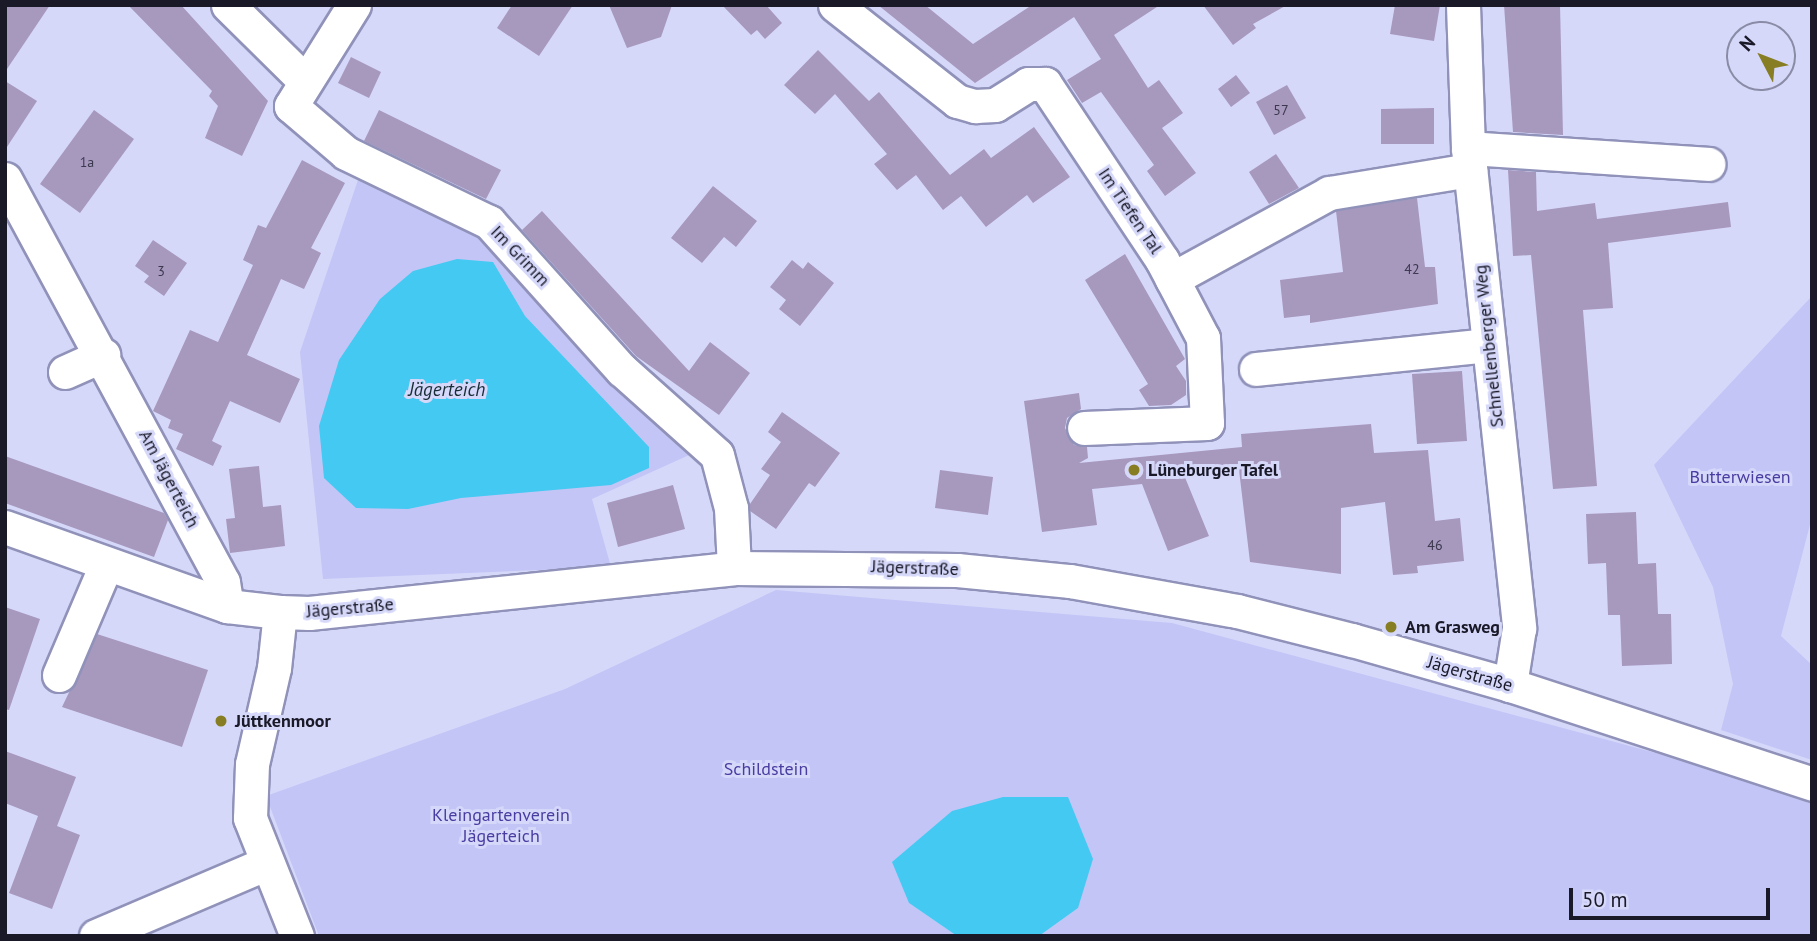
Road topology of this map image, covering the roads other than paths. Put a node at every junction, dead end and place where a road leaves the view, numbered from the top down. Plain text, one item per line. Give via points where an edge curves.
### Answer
1 (228, 5) edge
2 (354, 5) edge
3 (835, 5) edge
4 (1463, 5) edge
5 (304, 80) junction
6 (1469, 159) junction
7 (1708, 164) dead end
8 (5, 179) edge
9 (1172, 279) junction
10 (1489, 345) junction
11 (103, 355) junction
12 (1256, 369) dead end
13 (65, 372) dead end
14 (1084, 428) dead end
15 (5, 527) edge
16 (106, 565) junction
17 (734, 568) junction
18 (227, 606) junction
19 (280, 612) junction
20 (59, 675) dead end
21 (1510, 685) junction
22 (1812, 784) edge
23 (267, 863) junction
24 (96, 936) edge
25 (298, 936) edge

1 - 5 street
2 - 5 street, Im Grimm
3 - 9 street, Im Tiefen Tal via 957,101 995,105 1028,84 1045,84
4 - 6 street, Schnellenberger Weg
5 - 17 street, Im Grimm via 291,106 311,127 346,153 488,222 622,369 717,455 731,508
6 - 7 street
6 - 9 street via 1329,193
6 - 10 street, Schnellenberger Weg
8 - 11 street, Am Jägerteich
9 - 14 street via 1203,338 1206,423 1167,440
10 - 12 street
10 - 21 street, Schnellenberger Weg via 1520,628
11 - 13 street
11 - 18 street, Am Jägerteich via 223,582
15 - 16 street, Jägerstraße
16 - 18 street, Jägerstraße
16 - 20 street
17 - 19 street, Jägerstraße via 309,613
17 - 21 street, Jägerstraße via 957,570 1070,581 1237,611
18 - 19 street, Jägerstraße
19 - 23 street via 274,668 249,792 250,818
21 - 22 street, Jägerstraße
23 - 24 street
23 - 25 street

